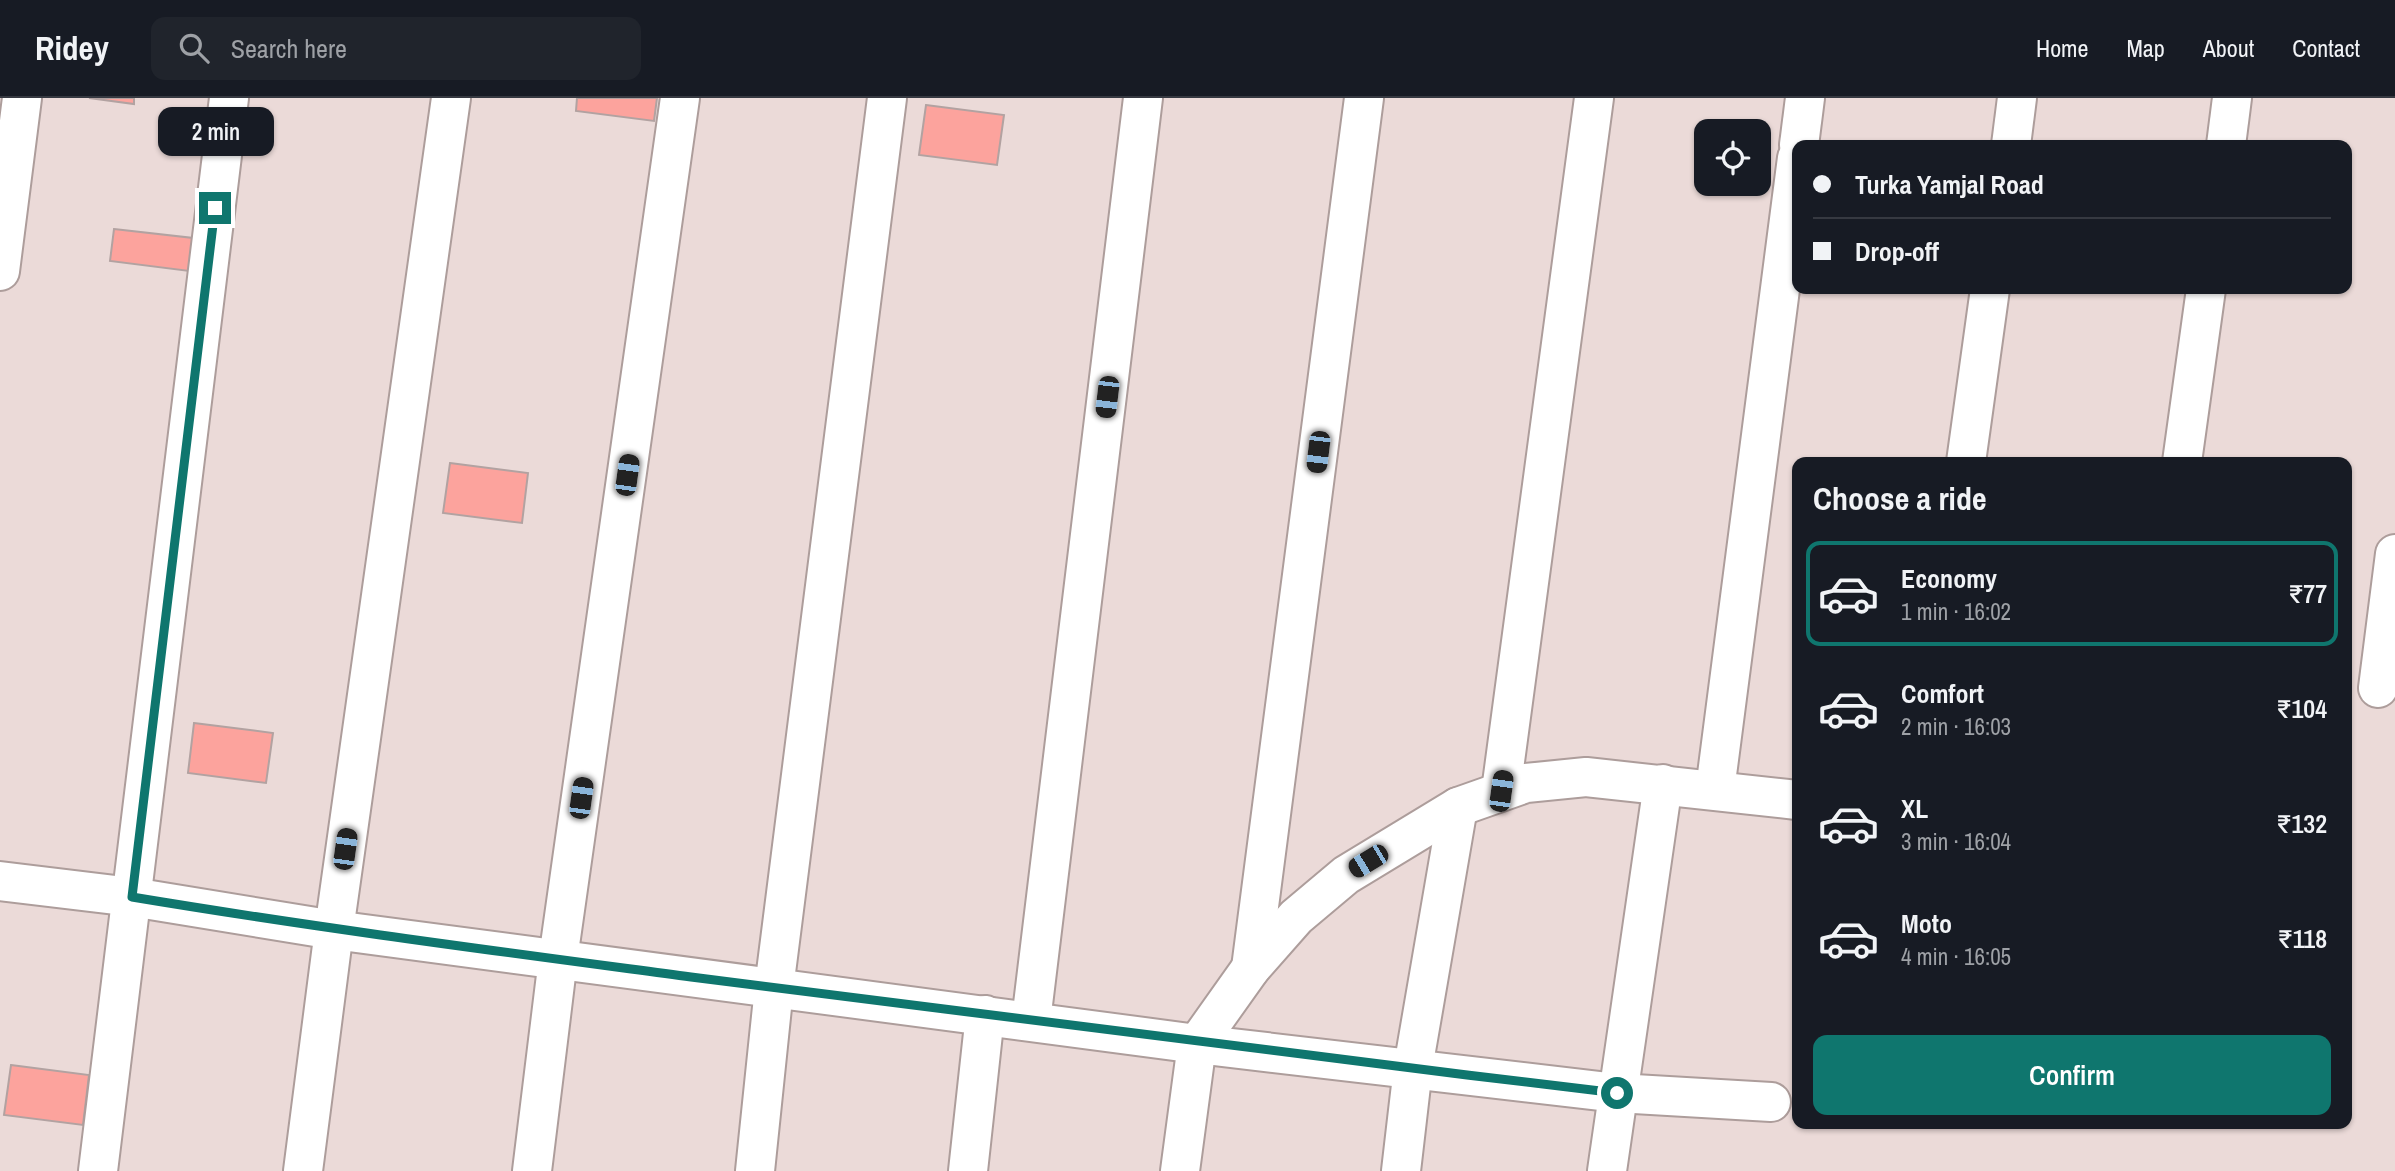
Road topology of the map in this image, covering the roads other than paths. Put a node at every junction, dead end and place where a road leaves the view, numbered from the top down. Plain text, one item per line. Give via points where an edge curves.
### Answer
1 (22, 98) edge
2 (229, 98) edge
3 (451, 98) edge
4 (680, 98) edge
5 (887, 98) edge
6 (1143, 98) edge
7 (1364, 98) edge
8 (1594, 98) edge
9 (1805, 98) edge
10 (2017, 98) edge
11 (2232, 98) edge
12 (1800, 140) edge
13 (2012, 140) edge
14 (2227, 140) edge
15 (1792, 197) edge
16 (0, 271) edge
17 (1989, 294) edge
18 (2205, 294) edge
19 (1967, 457) edge
20 (2183, 457) edge
21 (2395, 554) edge
22 (2378, 688) dead end
23 (1663, 785) junction
24 (1715, 790) junction
25 (1501, 791) junction
26 (1792, 799) edge
27 (1458, 807) junction
28 (0, 881) edge
29 (132, 897) junction
30 (334, 930) junction
31 (558, 959) junction
32 (1251, 968) junction
33 (774, 988) junction
34 (985, 1015) junction
35 (1031, 1021) junction
36 (1197, 1044) junction
37 (1413, 1068) junction
38 (1617, 1093) junction
39 (1772, 1101) dead end
40 (98, 1171) edge
41 (303, 1171) edge
42 (532, 1171) edge
43 (755, 1171) edge
44 (968, 1171) edge
45 (1180, 1171) edge
46 (1401, 1171) edge
47 (1606, 1171) edge

1 - 16 street
2 - 29 street
3 - 30 street
4 - 31 street
5 - 33 street
6 - 35 street
7 - 32 street
8 - 25 street
9 - 12 street
10 - 13 street
11 - 14 street
15 - 24 street
17 - 19 street
18 - 20 street
21 - 22 street
23 - 24 street
23 - 25 street via 1586,777 1525,783
23 - 38 street
24 - 26 street
25 - 27 street
27 - 32 street via 1346,875 1296,917
27 - 37 street
28 - 29 street
29 - 30 street
29 - 40 street
30 - 31 street
30 - 41 street
31 - 33 street
31 - 42 street
32 - 36 street
33 - 34 street
33 - 43 street
34 - 35 street
34 - 44 street
35 - 36 street
36 - 37 street
36 - 45 street
37 - 38 street
37 - 46 street
38 - 39 street
38 - 47 street

